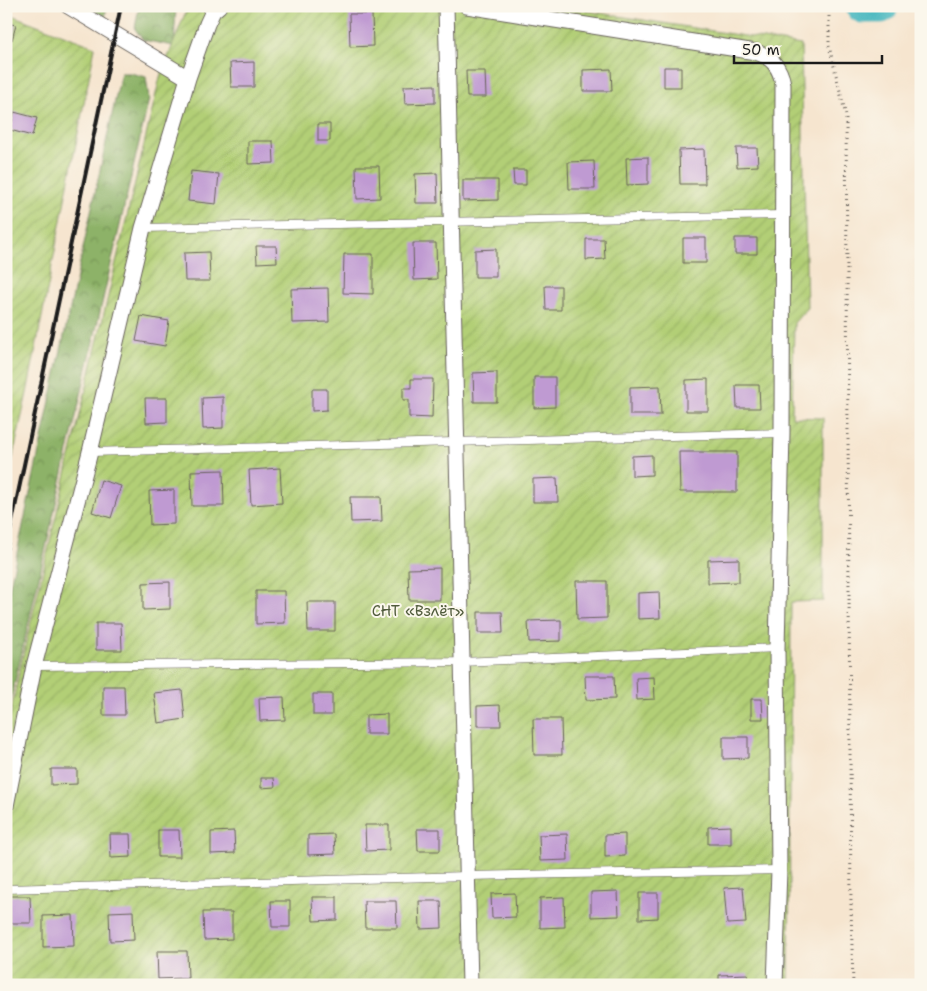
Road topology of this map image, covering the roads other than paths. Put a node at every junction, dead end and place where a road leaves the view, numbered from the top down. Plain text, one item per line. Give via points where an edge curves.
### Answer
1 (68, 6) edge
2 (219, 6) edge
3 (446, 6) edge
4 (467, 6) edge
5 (188, 78) junction
6 (783, 215) junction
7 (451, 222) junction
8 (143, 228) junction
9 (782, 433) junction
10 (457, 442) junction
11 (90, 452) junction
12 (778, 648) junction
13 (462, 662) junction
14 (34, 666) junction
15 (6, 806) edge
16 (778, 870) junction
17 (467, 876) junction
18 (6, 890) edge
19 (470, 985) edge
20 (775, 985) edge

1 - 5 street
2 - 5 street via 207,24
3 - 7 street
4 - 6 street via 756,52 772,60 782,75 783,84
5 - 8 street
6 - 7 lane
6 - 9 street
7 - 8 lane
7 - 10 street
8 - 11 street
9 - 10 lane
9 - 12 street
10 - 11 lane
10 - 13 street
11 - 14 street
12 - 13 lane
12 - 16 street
13 - 14 lane
13 - 17 street
14 - 15 street
16 - 17 lane
16 - 20 street
17 - 18 lane
17 - 19 street

